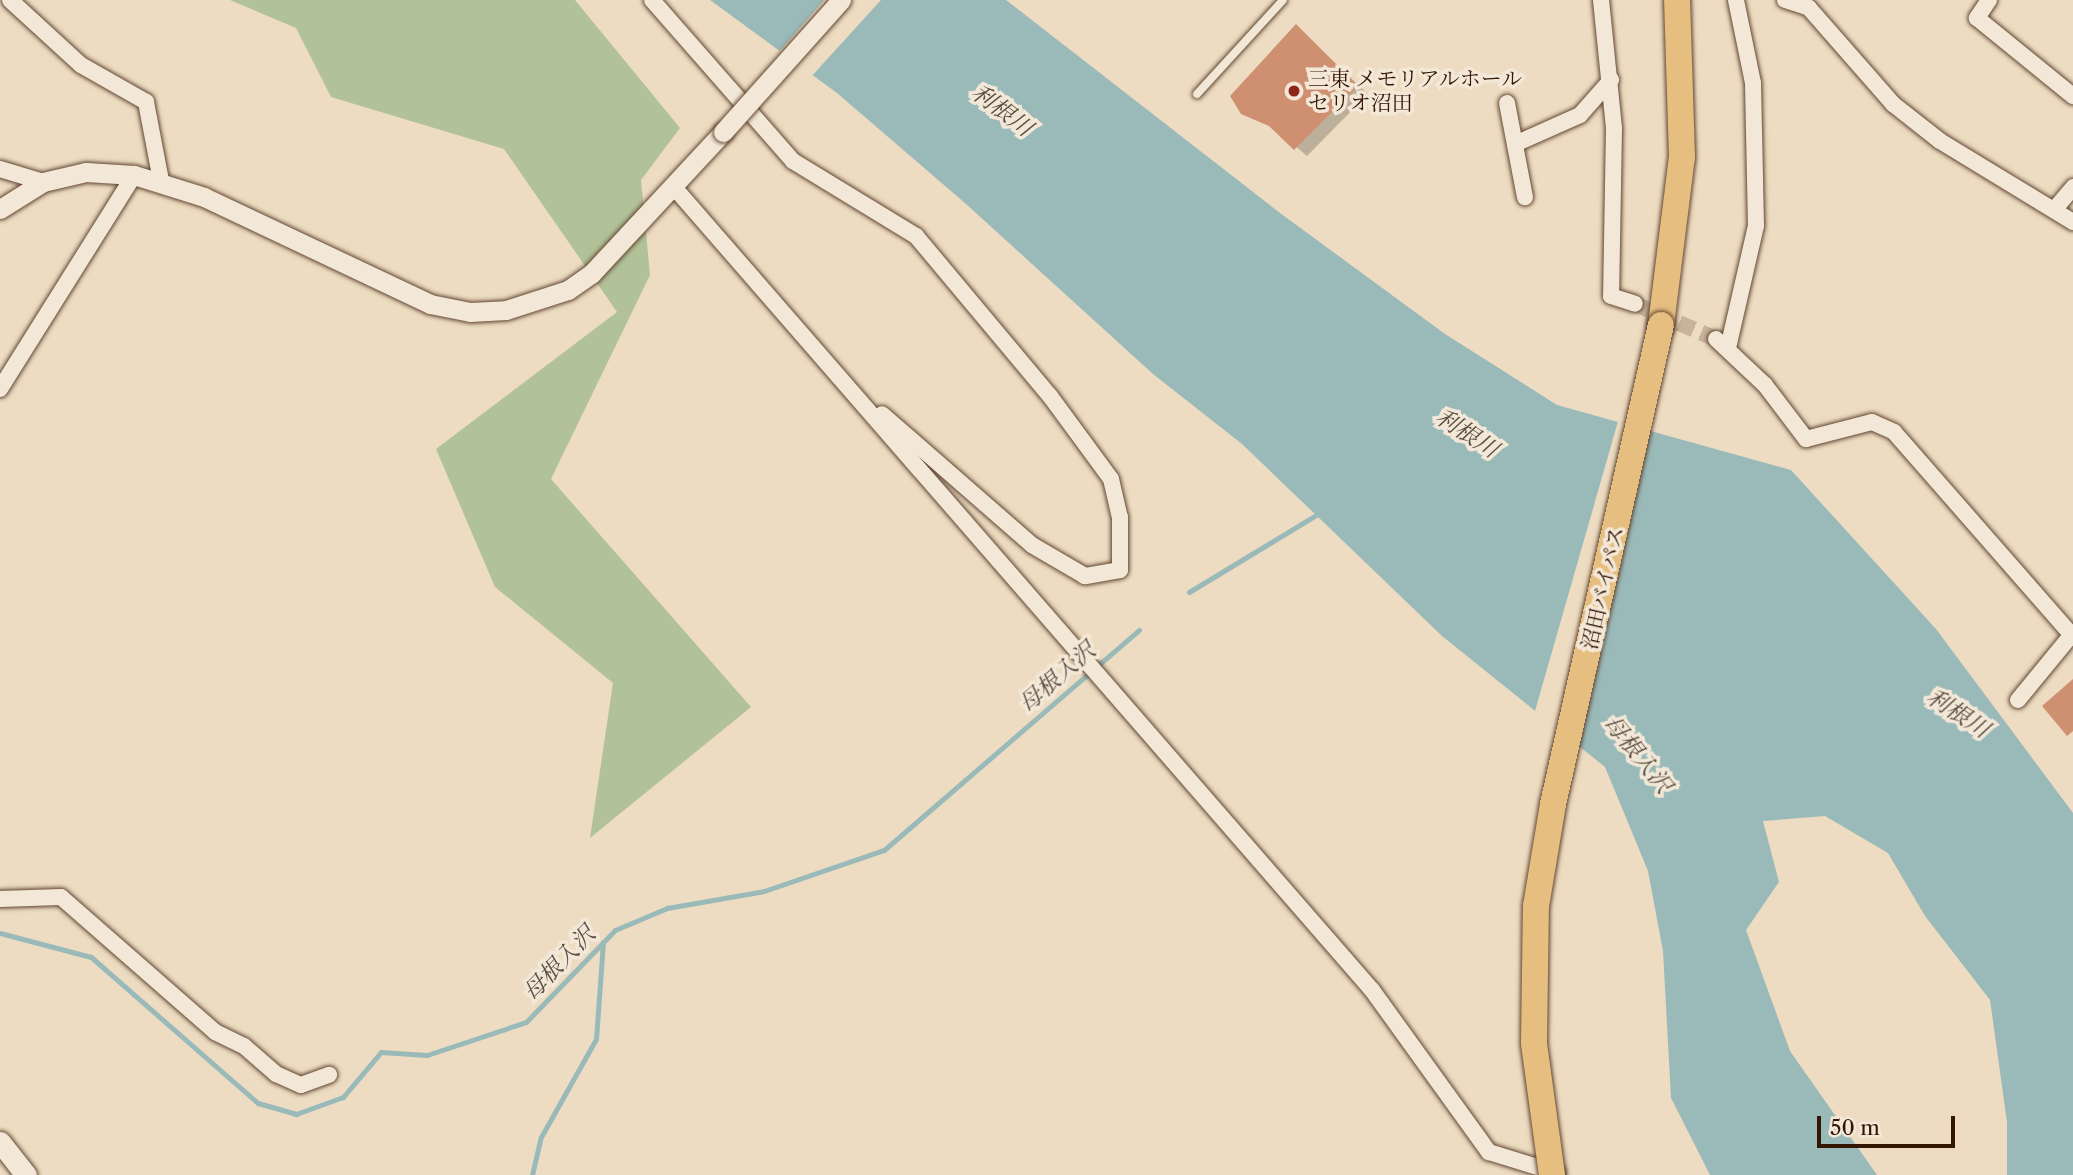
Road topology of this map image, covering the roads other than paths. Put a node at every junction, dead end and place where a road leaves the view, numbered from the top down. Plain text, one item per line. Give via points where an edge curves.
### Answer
1 (10, 0) edge
2 (652, 0) edge
3 (841, 0) edge
4 (1283, 0) edge
5 (1601, 0) edge
6 (1677, 0) edge
7 (1736, 0) edge
8 (1785, 0) edge
9 (1989, 0) edge
10 (1611, 80) junction
11 (1197, 94) dead end
12 (2073, 96) edge
13 (1507, 103) dead end
14 (1515, 144) junction
15 (0, 169) edge
16 (134, 175) junction
17 (161, 181) junction
18 (43, 182) junction
19 (673, 186) junction
20 (2073, 187) edge
21 (1525, 197) dead end
22 (0, 209) edge
23 (2054, 210) junction
24 (2073, 222) edge
25 (1635, 304) tunnel mouth
26 (845, 384) junction
27 (0, 388) edge
28 (2073, 634) edge
29 (2018, 700) dead end
30 (0, 899) edge
31 (329, 1075) dead end
32 (0, 1142) edge
33 (26, 1175) edge
34 (1552, 1175) edge
35 (1563, 1175) edge

1 - 17 street via 81,65 146,102 162,160
2 - 26 street via 793,160 916,236 1050,396 1111,479 1120,517 1120,570 1085,576 1032,545
3 - 19 street, bridge
4 - 11 lane
5 - 10 street
6 - 34 highway, 沼田バイパス, bridge via 1682,157 1661,325 1553,804 1536,906 1534,1043
7 - 28 street via 1753,83 1756,226 1722,343 1806,439 1872,422 1894,432
8 - 23 street via 1810,8 1893,104 1940,141
9 - 12 street via 1978,18
10 - 14 street via 1580,115
10 - 25 street via 1611,296
13 - 14 street
14 - 21 street
15 - 18 street
16 - 17 street
16 - 18 street via 86,172
16 - 27 street
17 - 19 street via 403,293 470,312 517,307 568,290 592,274
18 - 22 street
19 - 26 street
20 - 23 street
23 - 24 street
26 - 35 street via 1372,990 1489,1152
28 - 29 street
30 - 31 street via 61,897 215,1032 244,1046 276,1074 301,1085
32 - 33 main road

